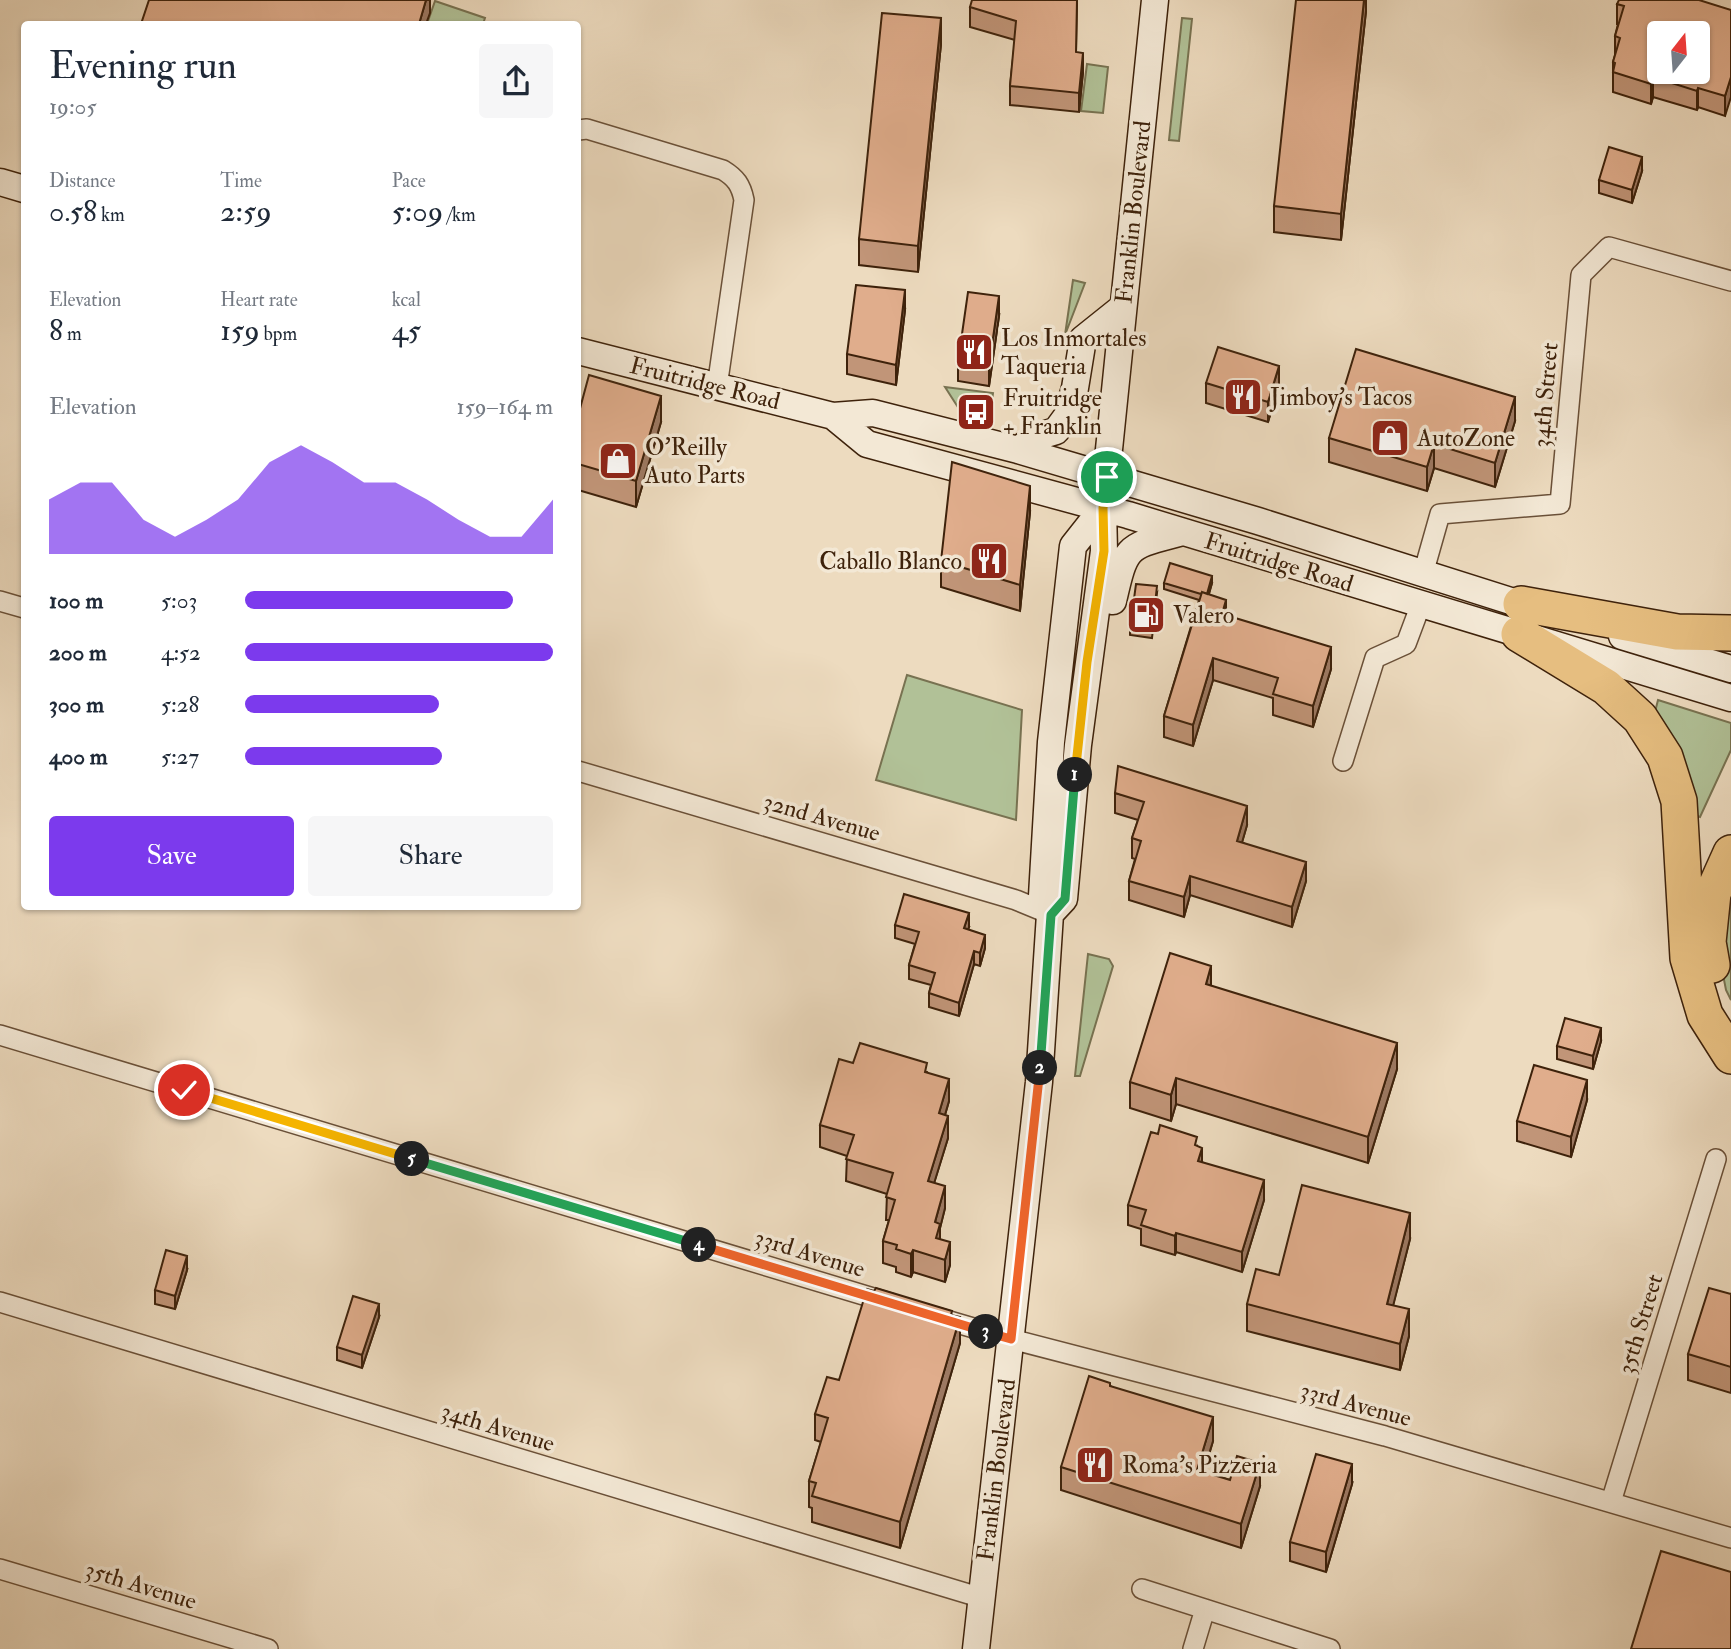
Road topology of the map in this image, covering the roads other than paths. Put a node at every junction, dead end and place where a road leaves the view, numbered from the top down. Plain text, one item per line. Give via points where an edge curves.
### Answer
1 (1154, 0) edge
2 (581, 130) edge
3 (0, 181) edge
4 (21, 188) edge
5 (1731, 281) edge
6 (1123, 307) junction
7 (581, 352) edge
8 (717, 387) junction
9 (834, 416) junction
10 (1018, 450) junction
11 (1107, 477) junction
12 (1103, 508) junction
13 (1182, 533) junction
14 (1423, 574) junction
15 (0, 601) edge
16 (1421, 604) junction
17 (21, 607) edge
18 (1520, 619) junction
19 (1731, 634) edge
20 (1087, 662) junction
21 (1731, 669) edge
22 (1731, 698) edge
23 (1343, 761) dead end
24 (581, 772) edge
25 (1731, 853) edge
26 (1051, 915) junction
27 (1731, 1017) edge
28 (0, 1035) edge
29 (1731, 1056) edge
30 (1716, 1159) dead end
31 (0, 1302) edge
32 (1011, 1339) junction
33 (1611, 1502) junction
34 (1731, 1538) edge
35 (0, 1569) edge
36 (1142, 1589) dead end
37 (982, 1598) junction
38 (1205, 1609) junction
39 (980, 1648) edge
40 (268, 1649) edge
41 (1193, 1649) edge
42 (1330, 1649) edge

1 - 6 main road, Franklin Boulevard
2 - 8 street via 723,170 741,188 744,200
3 - 4 main road
5 - 14 street, 34th Street via 1609,247 1581,275 1560,504 1440,514
6 - 10 main road via 1083,339 1076,388 1067,416 1056,431 1036,437
6 - 11 main road, Franklin Boulevard
7 - 8 main road, Fruitridge Road
8 - 9 main road, Fruitridge Road
9 - 10 main road, Fruitridge Road via 873,413
9 - 12 main road, Fruitridge Road via 867,444
10 - 11 main road, Fruitridge Road
11 - 12 main road, Franklin Boulevard
11 - 14 main road, Fruitridge Road
12 - 13 main road, Fruitridge Road
12 - 20 main road, Franklin Boulevard via 1104,551
12 - 26 main road, Franklin Boulevard via 1073,547 1051,742 1042,896
13 - 16 main road, Fruitridge Road
13 - 20 main road via 1139,544 1129,552 1120,566 1104,640
14 - 18 main road, Fruitridge Road
15 - 17 street
16 - 18 main road, Fruitridge Road
16 - 23 street via 1406,644 1375,658
18 - 19 highway
18 - 21 main road, Fruitridge Road
18 - 22 main road, Fruitridge Road
18 - 29 highway via 1640,719 1665,757 1679,801 1688,958 1705,1016
20 - 26 main road, Franklin Boulevard via 1065,899
24 - 26 street, 32nd Avenue via 1016,900
25 - 27 highway via 1713,893 1708,942 1717,991
26 - 32 main road, Franklin Boulevard via 1039,1082
28 - 32 street, 33rd Avenue
30 - 33 street, 35th Street
31 - 37 street, 34th Avenue
32 - 33 street, 33rd Avenue via 1385,1436
32 - 37 main road, Franklin Boulevard
33 - 34 street, 33rd Avenue
35 - 40 street, 35th Avenue
36 - 38 street
37 - 39 main road, Franklin Boulevard
38 - 41 street
38 - 42 street

